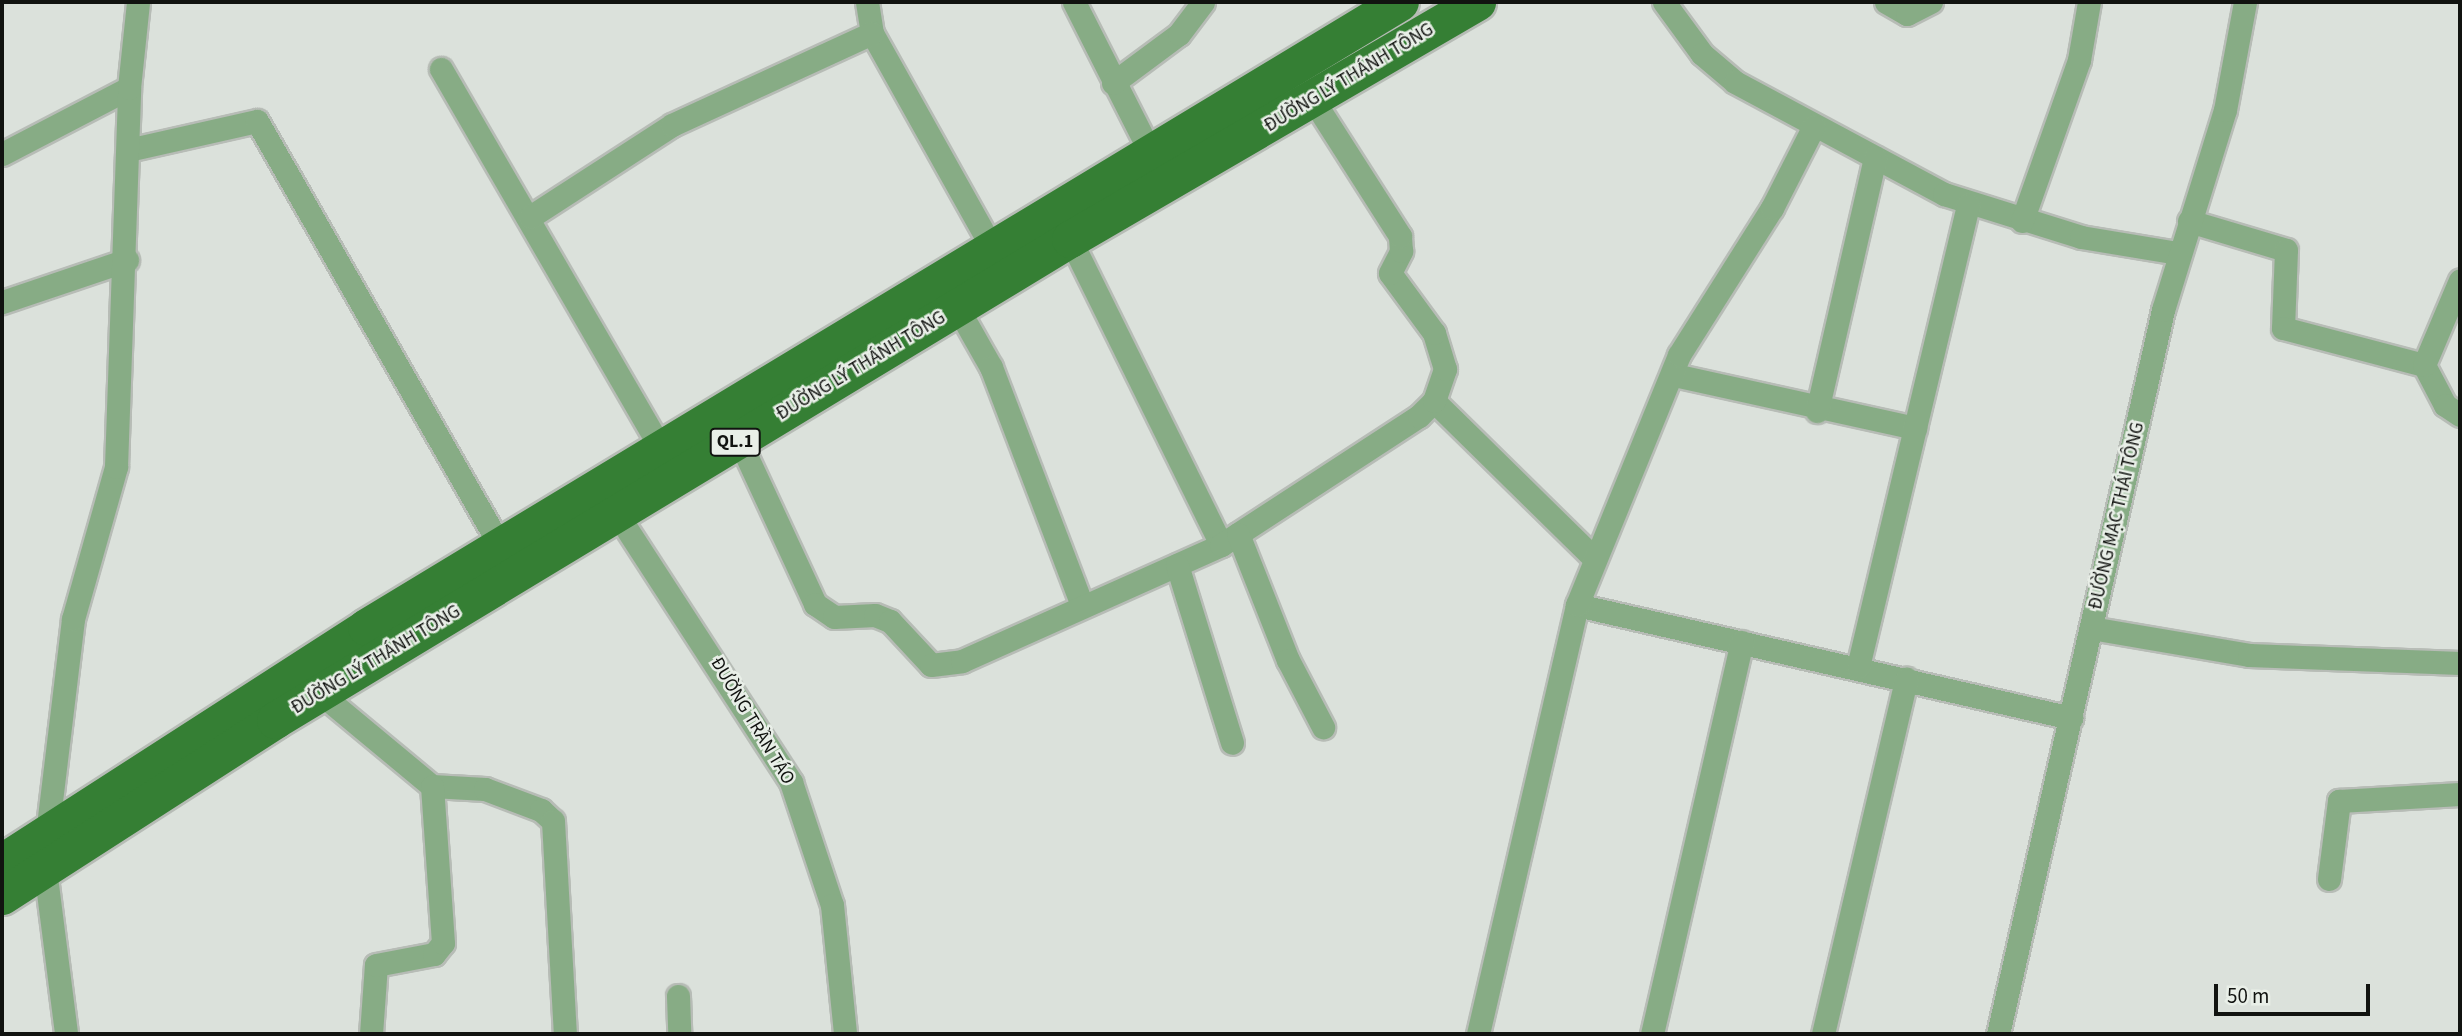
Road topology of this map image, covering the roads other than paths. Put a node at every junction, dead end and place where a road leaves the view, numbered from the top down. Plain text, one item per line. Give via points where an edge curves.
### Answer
1 (138, 2) edge
2 (867, 2) edge
3 (1074, 2) edge
4 (1203, 2) edge
5 (1400, 2) edge
6 (1477, 2) edge
7 (1664, 2) edge
8 (1886, 2) edge
9 (1931, 2) edge
10 (2089, 2) edge
11 (2245, 2) edge
12 (872, 33) junction
13 (441, 69) dead end
14 (1113, 83) junction
15 (129, 88) junction
16 (1313, 100) junction
17 (1814, 126) junction
18 (128, 150) junction
19 (1149, 150) junction
20 (2, 154) edge
21 (1875, 158) junction
22 (1968, 205) junction
23 (530, 217) junction
24 (2022, 221) junction
25 (2189, 221) junction
26 (1070, 239) junction
27 (991, 246) junction
28 (2178, 253) junction
29 (127, 260) junction
30 (2460, 280) edge
31 (2, 302) edge
32 (957, 307) junction
33 (2424, 365) junction
34 (1674, 374) junction
35 (1434, 401) junction
36 (1816, 411) junction
37 (2460, 415) edge
38 (1915, 428) junction
39 (739, 440) junction
40 (660, 447) junction
41 (682, 477) junction
42 (617, 514) junction
43 (1229, 539) junction
44 (502, 549) junction
45 (1594, 558) junction
46 (1177, 565) junction
47 (1082, 605) junction
48 (1577, 605) junction
49 (2091, 628) junction
50 (1742, 642) junction
51 (2460, 663) edge
52 (1858, 667) junction
53 (1906, 678) junction
54 (321, 694) junction
55 (2071, 718) junction
56 (1323, 727) dead end
57 (1232, 743) dead end
58 (432, 786) junction
59 (2460, 794) edge
60 (46, 851) junction
61 (2, 862) edge
62 (2329, 879) dead end
63 (2, 897) edge
64 (678, 996) dead end
65 (66, 1034) edge
66 (371, 1034) edge
67 (565, 1034) edge
68 (679, 1034) edge
69 (845, 1034) edge
70 (1478, 1034) edge
71 (1652, 1034) edge
72 (1823, 1034) edge
73 (1998, 1034) edge

1 - 15 street
2 - 12 street
3 - 14 street
4 - 14 street via 1179,34
5 - 19 main road, ĐƯỜNG LÝ THÁNH TÔNG / QL.1
6 - 16 main road, ĐƯỜNG LÝ THÁNH TÔNG / QL.1
7 - 17 street via 1721,72
8 - 9 street via 1907,14
10 - 24 street via 2079,60
11 - 25 street, ĐƯỜNG MẠC THÁI TÔNG via 2225,110
12 - 23 street via 672,125
12 - 27 street
13 - 23 street
14 - 19 street
15 - 18 street
15 - 20 street
16 - 26 main road, ĐƯỜNG LÝ THÁNH TÔNG / QL.1
16 - 35 street via 1400,236 1401,251 1390,273 1445,358
17 - 21 street
17 - 34 street via 1772,208 1685,345
18 - 29 street
18 - 44 street via 257,121
19 - 27 main road, ĐƯỜNG LÝ THÁNH TÔNG / QL.1
21 - 22 street
21 - 36 street
22 - 24 street
22 - 38 street
23 - 40 street
24 - 28 street
25 - 28 street, ĐƯỜNG MẠC THÁI TÔNG
25 - 33 street via 2286,250 2283,328
26 - 32 main road, ĐƯỜNG LÝ THÁNH TÔNG / QL.1
26 - 43 street
27 - 40 main road, ĐƯỜNG LÝ THÁNH TÔNG / QL.1
28 - 49 street, ĐƯỜNG MẠC THÁI TÔNG
29 - 31 street
29 - 60 street via 116,467 73,619
30 - 33 street
32 - 39 main road, ĐƯỜNG LÝ THÁNH TÔNG / QL.1
32 - 47 street via 996,378
33 - 37 street via 2445,405
34 - 36 street
34 - 45 street
35 - 43 street via 1346,469
35 - 45 street
36 - 38 street
38 - 52 street
39 - 41 main road, ĐƯỜNG LÝ THÁNH TÔNG / QL.1
39 - 47 street via 815,604 834,617 875,615 890,621 931,665 962,661
40 - 41 main road
40 - 44 main road, ĐƯỜNG LÝ THÁNH TÔNG / QL.1
41 - 42 main road, ĐƯỜNG LÝ THÁNH TÔNG / QL.1
42 - 54 main road, ĐƯỜNG LÝ THÁNH TÔNG / QL.1
42 - 69 street, ĐƯỜNG TRẦN TÁO via 791,782 832,905
43 - 46 street
43 - 56 street
44 - 60 main road, ĐƯỜNG LÝ THÁNH TÔNG / QL.1 via 366,627
45 - 48 street
46 - 47 street
46 - 57 street
48 - 50 street
48 - 70 street
49 - 51 street via 2249,656
49 - 55 street, ĐƯỜNG MẠC THÁI TÔNG
50 - 52 street
50 - 71 street
52 - 53 street
53 - 55 street
53 - 72 street
54 - 58 street
54 - 60 main road, ĐƯỜNG LÝ THÁNH TÔNG / QL.1
55 - 73 street, ĐƯỜNG MẠC THÁI TÔNG
58 - 66 street via 443,943 433,954 376,965
58 - 67 street via 485,789 541,810 553,821
59 - 62 street via 2339,801
60 - 61 main road, ĐƯỜNG LÝ THÁNH TÔNG / QL.1
60 - 63 main road, ĐƯỜNG LÝ THÁNH TÔNG / QL.1
60 - 65 street
64 - 68 street

